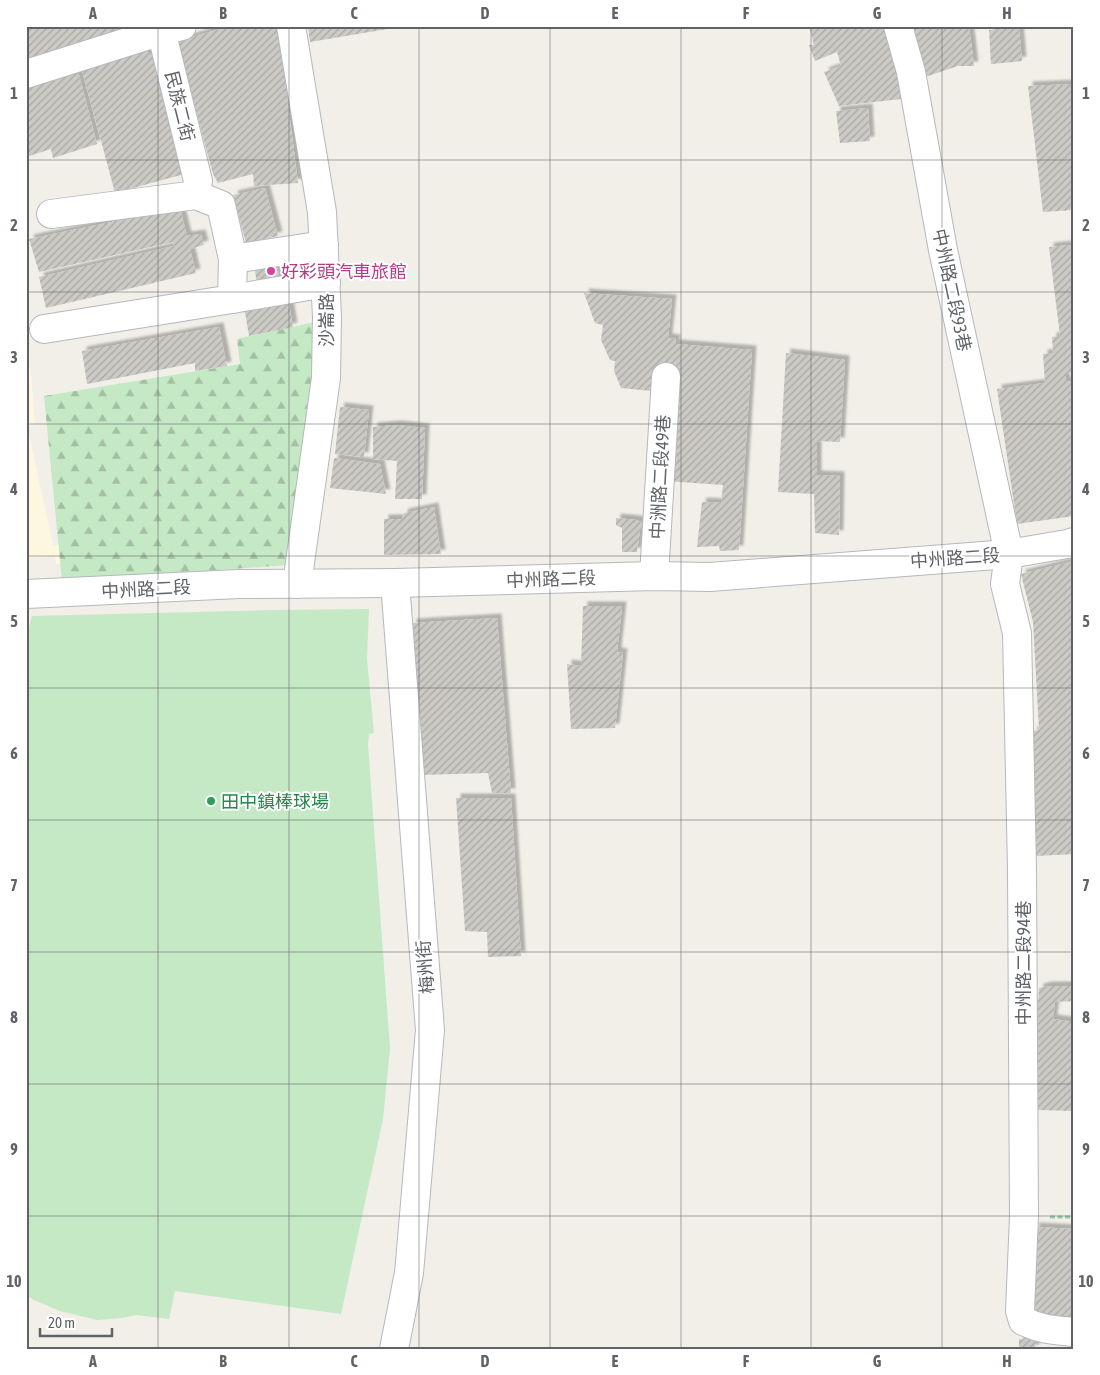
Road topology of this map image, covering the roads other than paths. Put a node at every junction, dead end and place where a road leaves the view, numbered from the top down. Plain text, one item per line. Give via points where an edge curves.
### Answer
1 (291, 26) edge
2 (898, 26) edge
3 (168, 28) edge
4 (26, 74) edge
5 (198, 181) dead end
6 (51, 214) dead end
7 (324, 246) junction
8 (233, 259) junction
9 (326, 284) junction
10 (232, 299) junction
11 (44, 329) dead end
12 (666, 377) dead end
13 (1074, 542) edge
14 (1009, 554) junction
15 (654, 576) junction
16 (395, 583) junction
17 (297, 584) junction
18 (26, 594) edge
19 (1074, 1332) edge
20 (394, 1349) edge

1 - 7 street, 沙崙路 via 322,212
2 - 14 street, 中州路二段93巷 via 911,72 943,250
3 - 4 street, 民族二街
3 - 5 street, 民族二街
6 - 8 street via 196,195 221,205
7 - 8 street
7 - 9 street, 沙崙路
8 - 10 street
9 - 10 street
9 - 17 street, 沙崙路 via 326,378
10 - 11 street
12 - 15 street, 中洲路二段49巷
13 - 14 street, 中州路二段
14 - 15 street, 中州路二段 via 710,577
14 - 19 street, 中州路二段94巷 via 1005,584 1017,632 1022,859 1024,1216 1020,1311 1023,1321 1030,1324
15 - 16 street, 中州路二段
16 - 17 street, 中州路二段
16 - 20 street, 梅州街 via 430,1030 409,1273
17 - 18 street, 中州路二段

